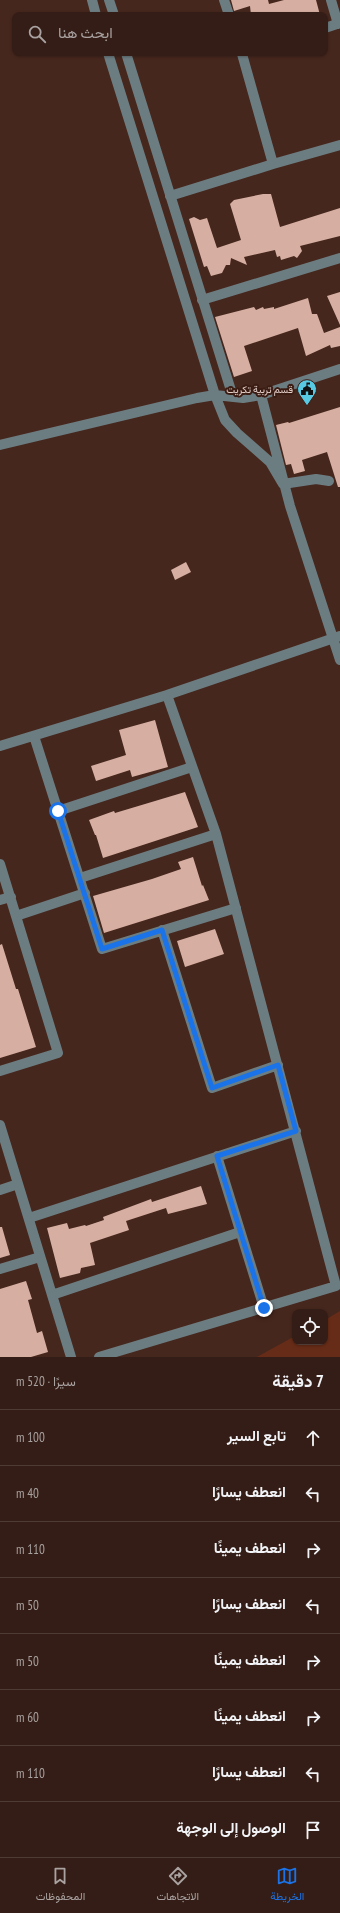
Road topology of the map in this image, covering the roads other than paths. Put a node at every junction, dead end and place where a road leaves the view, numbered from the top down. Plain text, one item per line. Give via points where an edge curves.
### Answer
1 (92, 0) edge
2 (109, 0) edge
3 (224, 0) edge
4 (331, 0) edge
5 (95, 12) edge
6 (113, 12) edge
7 (228, 12) edge
8 (339, 23) edge
9 (328, 27) edge
10 (109, 56) edge
11 (127, 56) edge
12 (243, 56) edge
13 (340, 145) edge
14 (273, 164) junction
15 (170, 196) junction
16 (340, 258) edge
17 (202, 300) junction
18 (340, 369) edge
19 (215, 395) junction
20 (261, 396) junction
21 (233, 397) junction
22 (0, 445) edge
23 (328, 481) dead end
24 (283, 484) junction
25 (337, 637) edge
26 (340, 660) edge
27 (167, 695) junction
28 (34, 736) junction
29 (0, 746) edge
30 (192, 767) junction
31 (58, 811) junction
32 (216, 834) junction
33 (0, 864) edge
34 (80, 878) junction
35 (85, 893) junction
36 (11, 897) junction
37 (0, 900) edge
38 (236, 908) junction
39 (16, 916) junction
40 (162, 930) junction
41 (278, 1065) junction
42 (0, 1071) edge
43 (0, 1125) edge
44 (296, 1131) junction
45 (217, 1156) junction
46 (18, 1184) junction
47 (0, 1190) edge
48 (28, 1218) junction
49 (240, 1232) junction
50 (40, 1257) junction
51 (0, 1270) edge
52 (52, 1295) junction
53 (264, 1308) junction
54 (71, 1357) edge
55 (99, 1357) edge

1 - 5 street
2 - 6 street
3 - 7 street
4 - 8 street
8 - 9 street
10 - 19 street
11 - 15 street
12 - 14 street
13 - 14 street
14 - 15 street
15 - 17 street
16 - 17 street
17 - 21 street
18 - 20 street
19 - 21 street
19 - 22 street via 188,399
19 - 24 street via 226,420 270,462
20 - 21 street
20 - 24 street
23 - 24 street via 316,479
24 - 25 street
25 - 26 street
25 - 27 street
27 - 28 street
27 - 30 street
28 - 29 street
28 - 31 street
30 - 31 street
30 - 32 street
31 - 34 street
32 - 34 street
32 - 38 street
33 - 36 street
34 - 35 street
35 - 39 street
35 - 40 street via 102,949
36 - 37 street
36 - 39 street
38 - 40 street
38 - 41 street
39 - 42 street via 58,1053
40 - 41 street via 212,1088
41 - 44 street
43 - 46 street
44 - 45 street
44 - 53 street via 336,1286
45 - 48 street
45 - 49 street
46 - 47 street
46 - 48 street
48 - 50 street
49 - 52 street
49 - 53 street
50 - 51 street
50 - 52 street
52 - 54 street
53 - 55 street

